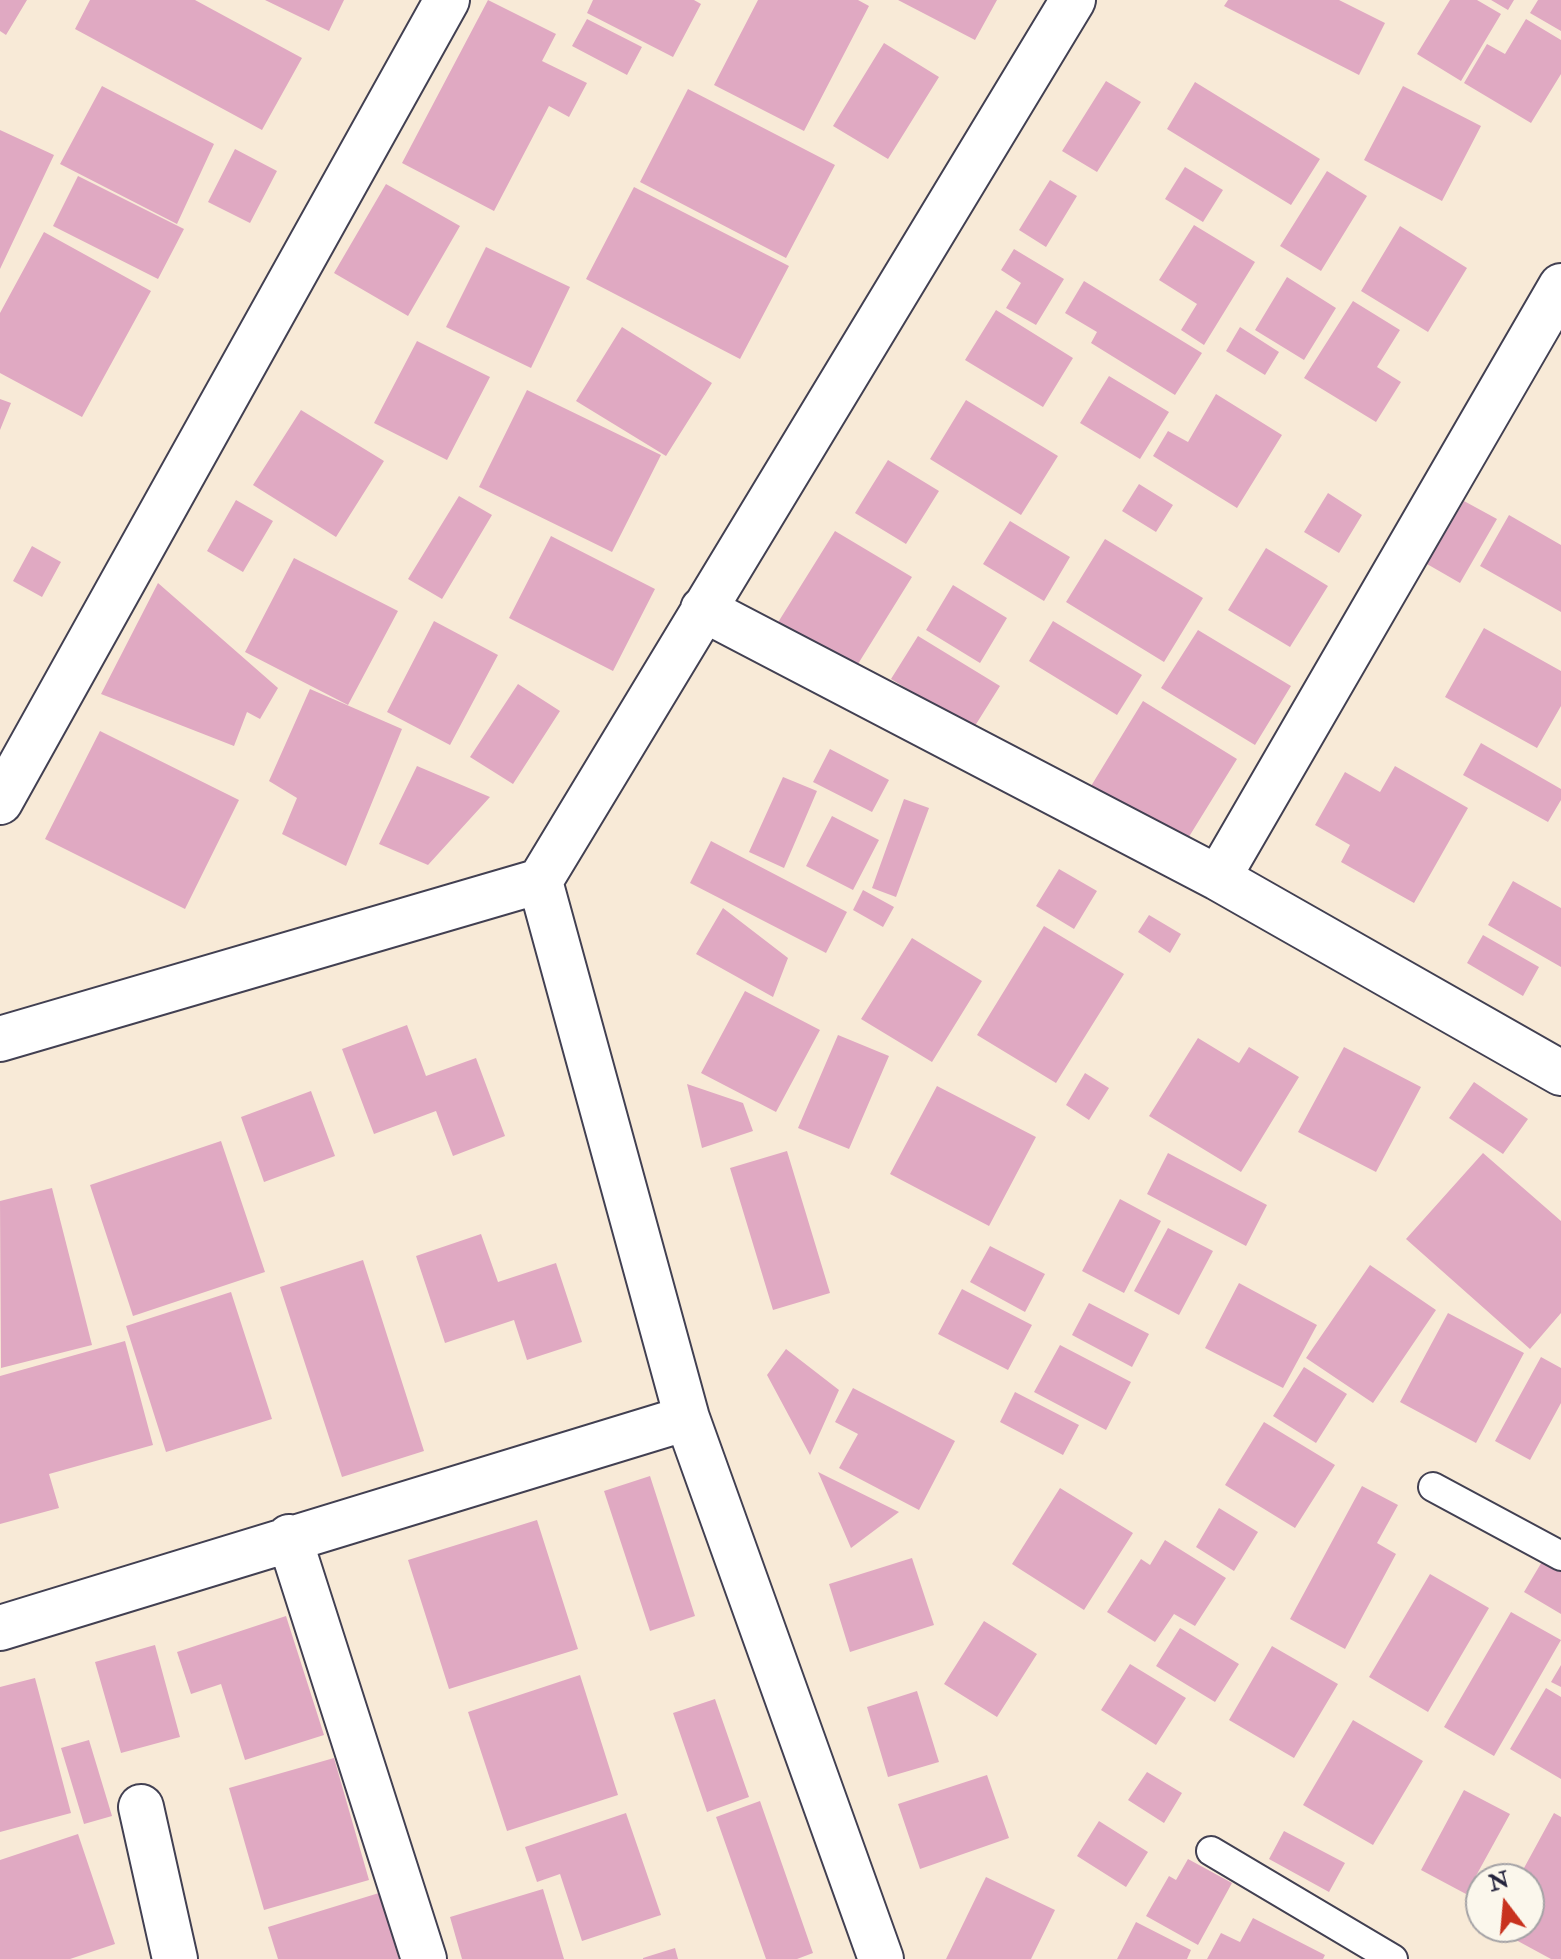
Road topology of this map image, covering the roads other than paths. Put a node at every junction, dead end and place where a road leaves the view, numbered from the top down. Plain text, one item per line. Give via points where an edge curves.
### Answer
1 (447, 0) edge
2 (1073, 0) edge
3 (1561, 286) edge
4 (703, 609) junction
5 (0, 802) edge
6 (1218, 878) junction
7 (540, 881) junction
8 (0, 1039) edge
9 (1561, 1073) edge
10 (687, 1418) junction
11 (1433, 1487) dead end
12 (289, 1537) junction
13 (1561, 1556) edge
14 (0, 1628) edge
15 (141, 1807) dead end
16 (1211, 1851) dead end
17 (175, 1959) edge
18 (424, 1959) edge
19 (881, 1959) edge
20 (1393, 1959) edge

1 - 5 street
2 - 4 street
3 - 6 street
4 - 6 street
4 - 7 street
6 - 9 street
7 - 8 street
7 - 10 street
10 - 12 street
10 - 19 street
11 - 13 lane
12 - 14 street
12 - 18 street
15 - 17 street
16 - 20 lane

